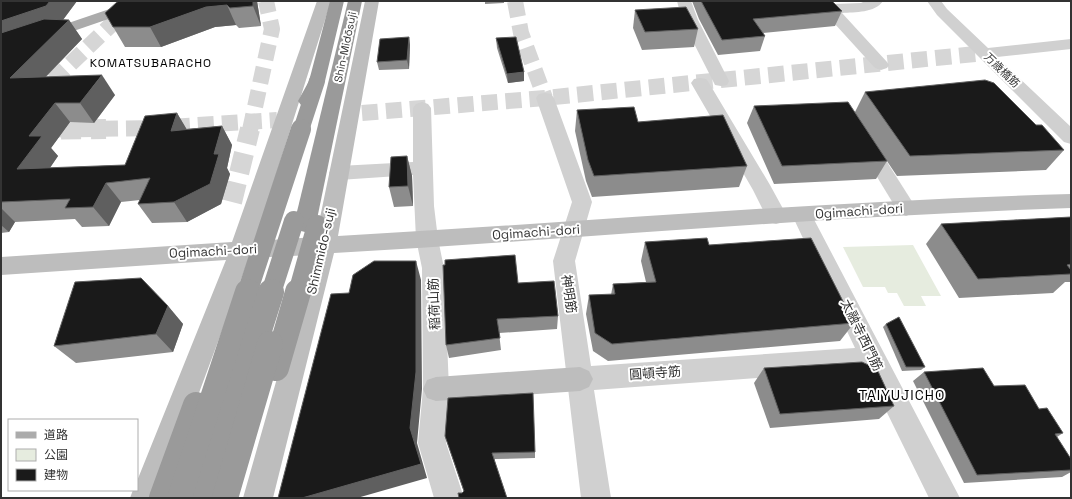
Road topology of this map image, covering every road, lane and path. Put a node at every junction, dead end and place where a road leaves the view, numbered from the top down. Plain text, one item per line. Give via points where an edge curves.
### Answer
1 (147, 1) edge
2 (324, 1) edge
3 (337, 1) edge
4 (355, 1) edge
5 (372, 1) edge
6 (684, 1) edge
7 (876, 1) edge
8 (934, 1) edge
9 (826, 5) edge
10 (1071, 44) edge
11 (1, 51) edge
12 (985, 54) junction
13 (881, 65) dead end
14 (721, 81) dead end
15 (700, 83) dead end
16 (326, 87) junction
17 (545, 98) tunnel mouth
18 (422, 108) dead end
19 (857, 131) edge
20 (1071, 138) edge
21 (423, 167) junction
22 (339, 173) junction
23 (1071, 201) edge
24 (906, 208) junction
25 (802, 215) junction
26 (776, 216) junction
27 (574, 230) junction
28 (427, 239) junction
29 (325, 246) junction
30 (241, 250) junction
31 (1, 266) edge
32 (873, 358) junction
33 (580, 379) junction
34 (436, 389) junction
35 (145, 498) edge
36 (162, 498) edge
37 (180, 498) edge
38 (206, 498) edge
39 (225, 498) edge
40 (240, 498) edge
41 (258, 498) edge
42 (449, 498) edge
43 (596, 498) edge
44 (945, 498) edge

1 - 11 main road
2 - 30 street
3 - 16 highway
4 - 16 highway, Shin-Midōsuji
5 - 22 street, Shimmido-suji
6 - 14 street via 690,20
7 - 9 street via 864,7
8 - 12 street, 万歳橋筋
9 - 13 street
10 - 12 street
12 - 20 street, 万歳橋筋
15 - 26 street
16 - 36 highway, bridge via 296,124
16 - 37 highway, bridge
16 - 38 highway, bridge via 318,131 294,221
16 - 39 highway, bridge via 325,130 305,224
16 - 40 highway, bridge via 336,127 317,225
17 - 27 street, 神明筋 via 582,202
18 - 21 street, 稲荷山筋
19 - 24 street
21 - 22 street
21 - 28 street, 稲荷山筋
22 - 29 street, Shimmido-suji
23 - 24 street, Ogimachi-dori
24 - 25 street, Ogimachi-dori
25 - 26 street, Ogimachi-dori
25 - 32 street, 太融寺西門筋
26 - 27 street, Ogimachi-dori
27 - 28 street, Ogimachi-dori
27 - 33 street, 神明筋 via 564,261
28 - 29 street, Ogimachi-dori
28 - 34 street, 稲荷山筋 via 433,268
29 - 30 street, Ogimachi-dori
29 - 41 street, Shimmido-suji
30 - 31 street, Ogimachi-dori
30 - 35 street
32 - 33 street, 圓頓寺筋
32 - 44 street, 太融寺西門筋
33 - 34 street, 圓頓寺筋
33 - 43 street, 神明筋
34 - 42 street, 稲荷山筋 via 432,443

